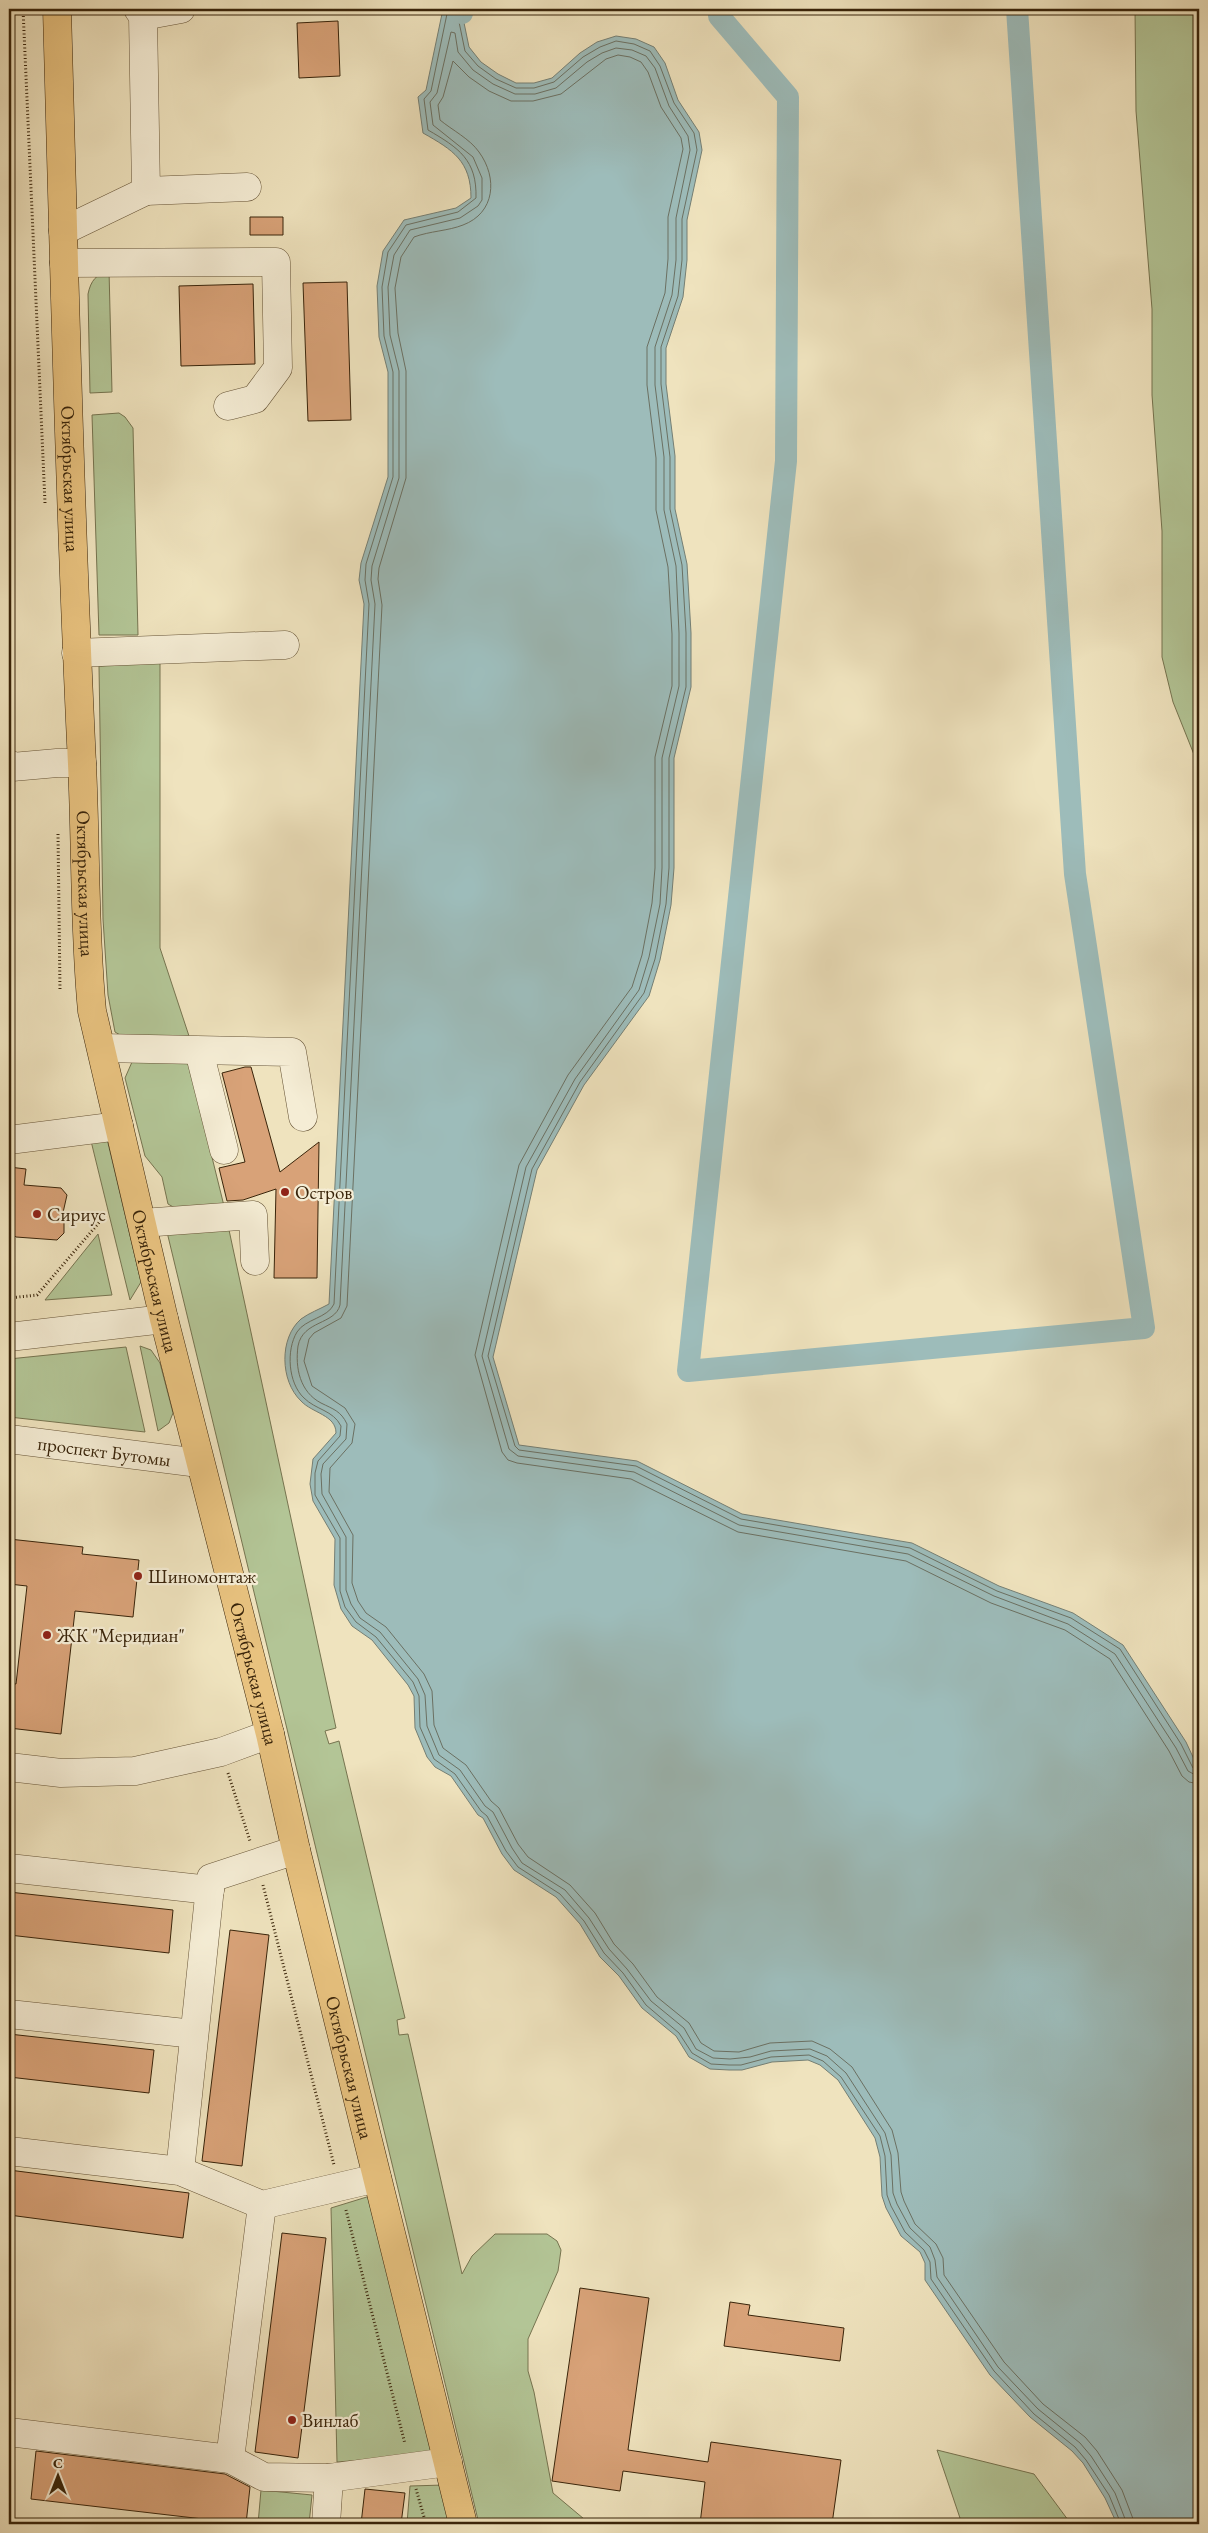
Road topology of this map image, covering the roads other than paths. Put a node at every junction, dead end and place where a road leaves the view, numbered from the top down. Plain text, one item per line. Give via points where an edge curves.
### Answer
1 (57, 9) edge
2 (181, 9) edge
3 (141, 12) edge
4 (247, 187) dead end
5 (146, 191) junction
6 (64, 231) junction
7 (64, 263) junction
8 (228, 406) dead end
9 (285, 645) dead end
10 (76, 653) junction
11 (82, 763) junction
12 (10, 767) edge
13 (102, 1048) junction
14 (199, 1051) junction
15 (302, 1117) dead end
16 (119, 1126) junction
17 (9, 1140) edge
18 (224, 1150) dead end
19 (142, 1223) junction
20 (255, 1261) dead end
21 (164, 1319) junction
22 (9, 1337) edge
23 (9, 1439) edge
24 (199, 1463) junction
25 (270, 1734) junction
26 (9, 1767) edge
27 (296, 1850) junction
28 (9, 1868) edge
29 (210, 1890) junction
30 (9, 2014) edge
31 (194, 2034) junction
32 (9, 2151) edge
33 (180, 2171) junction
34 (377, 2178) junction
35 (262, 2205) junction
36 (10, 2440) edge
37 (230, 2459) junction
38 (448, 2462) junction
39 (330, 2478) junction
40 (326, 2524) edge
41 (463, 2524) edge

1 - 6 main road, Октябрьская улица
2 - 3 street
3 - 5 street
4 - 5 street
5 - 6 street
6 - 7 main road, Октябрьская улица
7 - 8 street via 276,262 278,368 254,398
7 - 10 main road, Октябрьская улица
9 - 10 street
10 - 11 main road, Октябрьская улица
11 - 12 street
11 - 13 main road, Октябрьская улица via 87,963 92,1011
13 - 14 street
13 - 16 main road, Октябрьская улица
14 - 15 street via 292,1052
14 - 18 street
16 - 17 street
16 - 19 main road, Октябрьская улица
19 - 20 street via 253,1215
19 - 21 main road, Октябрьская улица
21 - 22 street
21 - 24 main road, Октябрьская улица
23 - 24 street, проспект Бутомы
24 - 25 main road, Октябрьская улица
25 - 26 street via 221,1752 135,1771 60,1773
25 - 27 main road, Октябрьская улица
27 - 29 street via 211,1878
27 - 34 main road, Октябрьская улица
28 - 29 street
29 - 31 street
30 - 31 street
31 - 33 street
32 - 33 street
33 - 35 street
34 - 35 street
34 - 38 main road, Октябрьская улица
35 - 37 street
36 - 37 street
37 - 39 street via 264,2477
38 - 39 street
38 - 41 main road, Октябрьская улица
39 - 40 street

